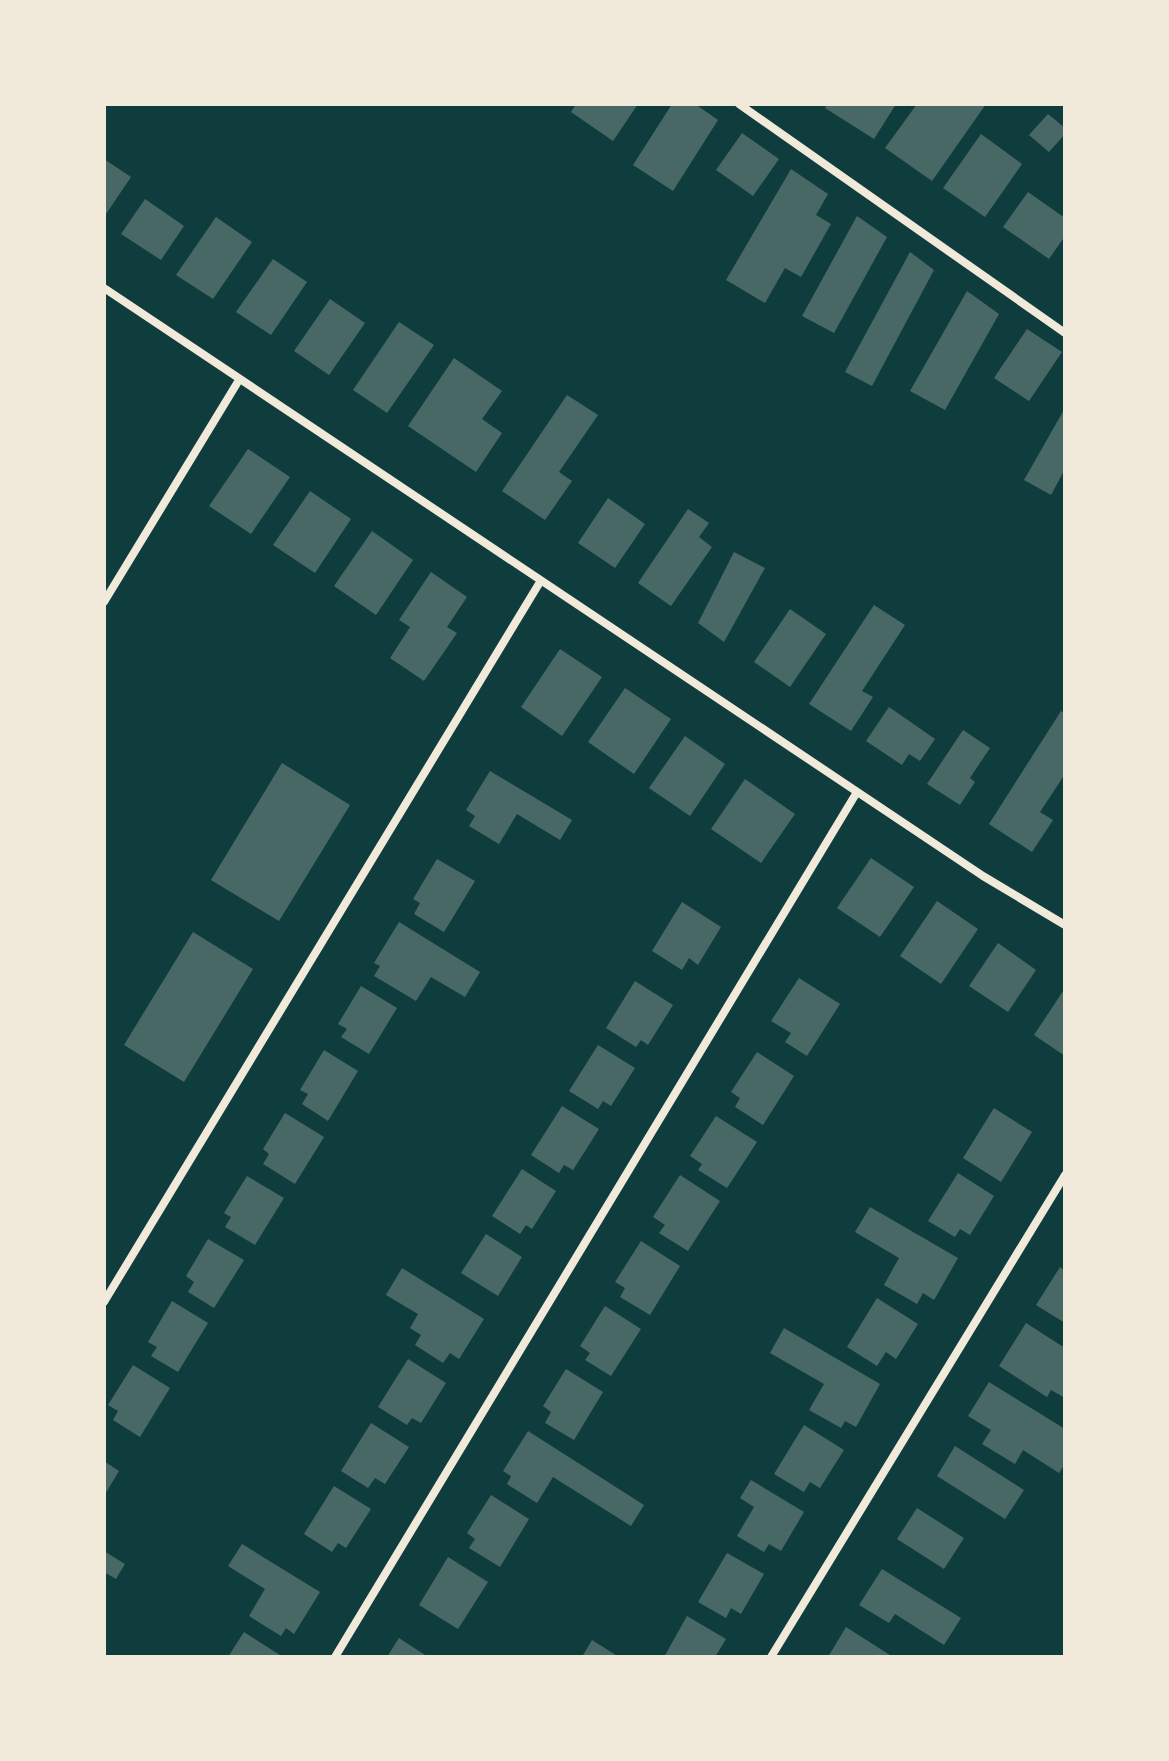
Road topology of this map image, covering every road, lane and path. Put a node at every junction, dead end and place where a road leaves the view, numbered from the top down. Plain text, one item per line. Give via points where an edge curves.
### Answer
1 (739, 104) edge
2 (104, 288) edge
3 (1065, 333) edge
4 (239, 380) junction
5 (540, 582) junction
6 (104, 602) edge
7 (857, 792) junction
8 (1065, 925) edge
9 (1065, 1175) edge
10 (104, 1302) edge
11 (335, 1657) edge
12 (771, 1657) edge

1 - 3 street
2 - 4 street
4 - 5 street
4 - 6 street
5 - 7 street
5 - 10 street
7 - 8 street
7 - 11 street
9 - 12 street

